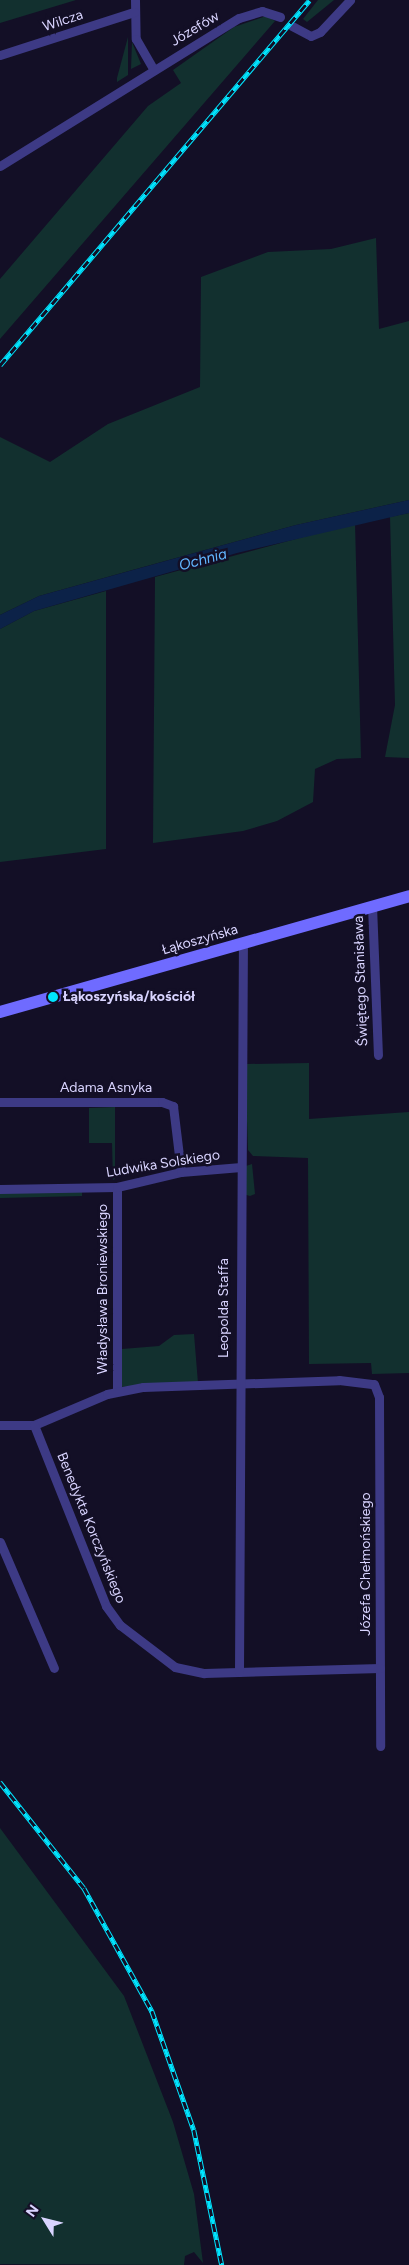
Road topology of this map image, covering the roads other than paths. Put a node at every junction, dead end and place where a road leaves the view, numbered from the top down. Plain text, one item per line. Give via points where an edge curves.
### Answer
1 (135, 0) edge
2 (350, 0) edge
3 (134, 12) junction
4 (280, 17) dead end
5 (292, 26) dead end
6 (0, 55) edge
7 (154, 70) junction
8 (0, 166) edge
9 (409, 896) edge
10 (372, 906) junction
11 (242, 943) junction
12 (0, 1012) edge
13 (378, 1055) dead end
14 (0, 1102) edge
15 (241, 1167) junction
16 (181, 1172) junction
17 (117, 1187) junction
18 (0, 1189) edge
19 (238, 1386) junction
20 (117, 1391) junction
21 (0, 1425) edge
22 (34, 1425) junction
23 (0, 1542) edge
24 (54, 1668) dead end
25 (380, 1668) junction
26 (240, 1672) junction
27 (380, 1746) dead end

1 - 3 street
2 - 5 street via 320,32 311,36
3 - 6 street, Wilcza
3 - 7 street via 136,39
4 - 7 street, Józefów via 262,11 240,18
7 - 8 street, Józefów
9 - 10 street, Łąkoszyńska
10 - 11 street, Łąkoszyńska
10 - 13 street, Świętego Stanisława
11 - 12 street, Łąkoszyńska
11 - 15 street, Leopolda Staffa
14 - 16 street, Adama Asnyka via 162,1102 174,1106
15 - 16 street, Ludwika Solskiego
15 - 19 street, Leopolda Staffa
16 - 17 street, Ludwika Solskiego
17 - 18 street, Ludwika Solskiego
17 - 20 street, Władysława Broniewskiego
19 - 20 street
19 - 25 street, Józefa Chełmońskiego via 339,1380 374,1384 379,1397
19 - 26 street, Leopolda Staffa
20 - 22 street
21 - 22 street
22 - 26 street, Benedykta Korczyńskiego via 106,1606 120,1624 183,1671
23 - 24 street
25 - 26 street, Benedykta Korczyńskiego
25 - 27 street, Józefa Chełmońskiego

